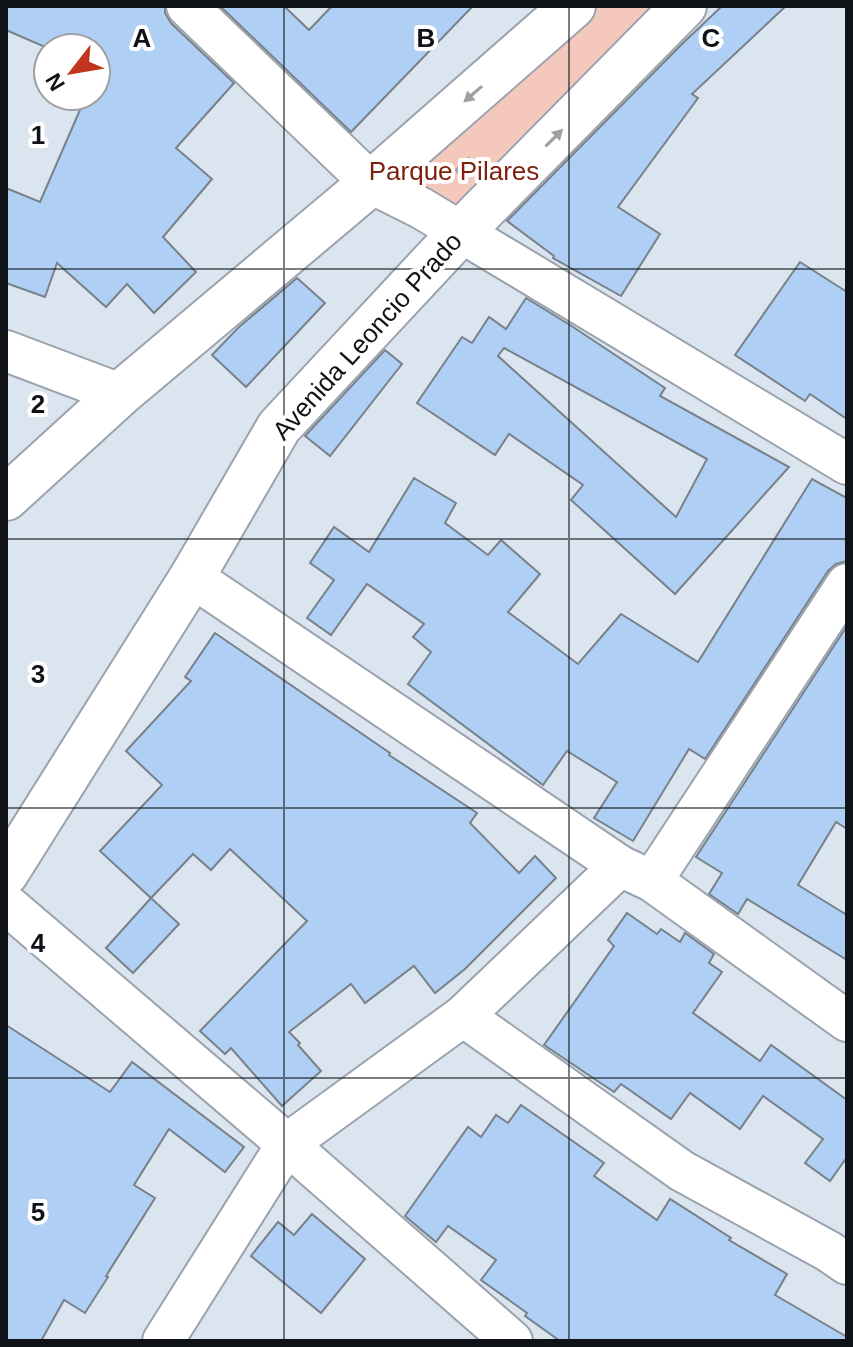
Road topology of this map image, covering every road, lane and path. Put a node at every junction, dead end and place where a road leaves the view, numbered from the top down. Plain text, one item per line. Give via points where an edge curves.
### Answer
1 (187, 6) edge
2 (573, 6) edge
3 (684, 6) edge
4 (371, 183) junction
5 (460, 233) junction
6 (6, 351) edge
7 (120, 394) junction
8 (847, 464) edge
9 (6, 498) edge
10 (192, 577) junction
11 (847, 584) edge
12 (6, 873) edge
13 (636, 873) junction
14 (6, 904) edge
15 (463, 1016) junction
16 (847, 1021) edge
17 (287, 1144) junction
18 (847, 1264) edge
19 (163, 1341) edge
20 (512, 1341) edge

1 - 4 street
2 -> 4 main road
5 -> 3 main road, Avenida Leoncio Prado
4 - 5 street
4 - 7 main road
5 - 8 street
5 - 10 main road, Avenida Leoncio Prado via 279,427
6 - 7 street
7 - 9 main road
10 - 12 main road, Avenida Leoncio Prado
10 - 13 street
11 - 13 street
13 - 15 street
13 - 16 street
14 - 17 street
15 - 17 street
15 - 18 street via 682,1171
17 - 19 street
17 - 20 street

